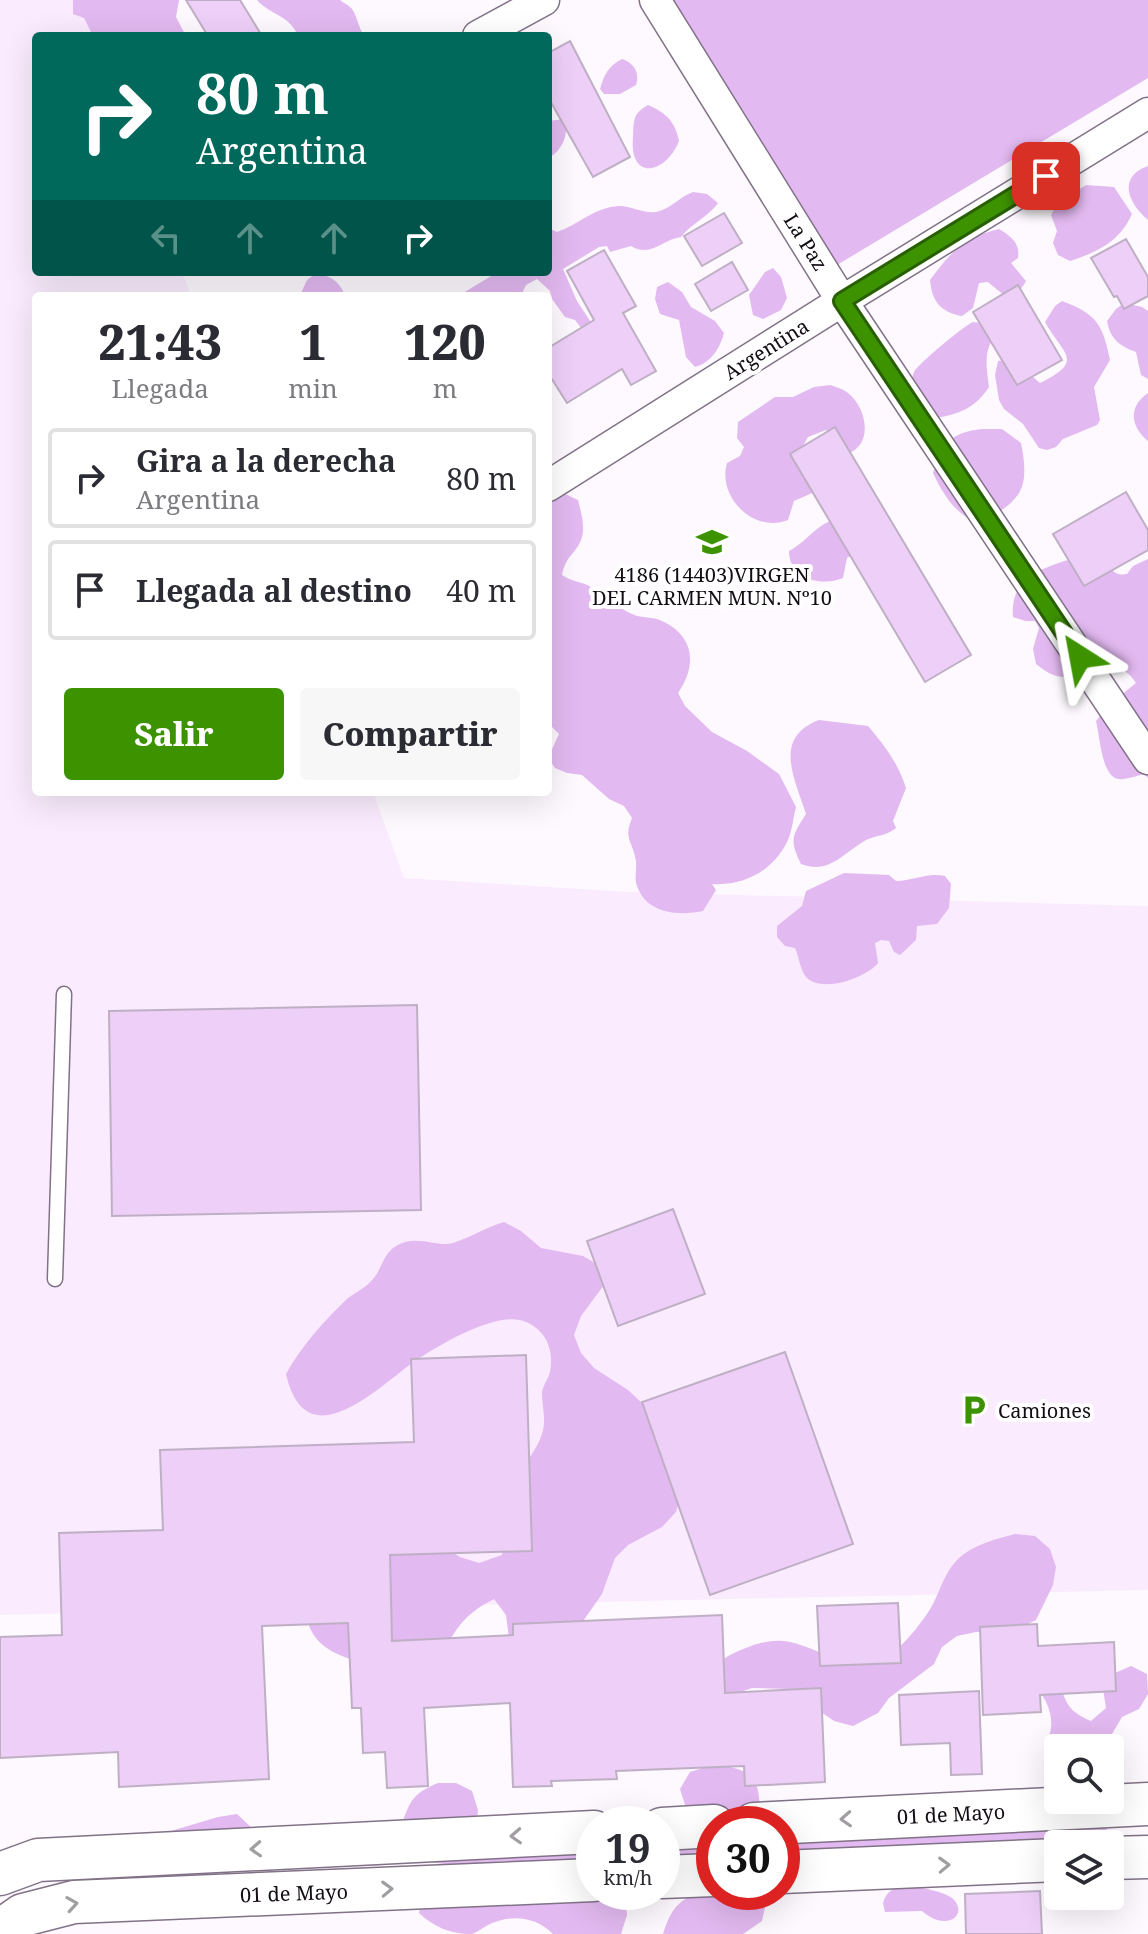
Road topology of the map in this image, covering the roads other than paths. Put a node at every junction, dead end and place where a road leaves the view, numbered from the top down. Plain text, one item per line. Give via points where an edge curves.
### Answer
1 (544, 0) edge
2 (655, 0) edge
3 (485, 32) edge
4 (1148, 113) edge
5 (842, 301) junction
6 (552, 483) edge
7 (1148, 759) edge
8 (64, 994) dead end
9 (55, 1279) dead end
10 (1148, 1804) edge
11 (800, 1822) edge
12 (576, 1833) edge
13 (1148, 1857) edge
14 (1124, 1858) edge
15 (1044, 1861) edge
16 (800, 1871) edge
17 (0, 1874) edge
18 (576, 1881) edge
19 (0, 1931) edge

1 - 3 street
2 - 5 street, La Paz
4 - 5 street, Argentina
5 - 6 street, Argentina
5 - 7 street, La Paz
8 - 9 lane
10 -> 11 street, 01 de Mayo
12 -> 17 street via 38,1860
13 - 14 street
16 -> 15 street
19 -> 18 street, 01 de Mayo via 23,1915 74,1902

